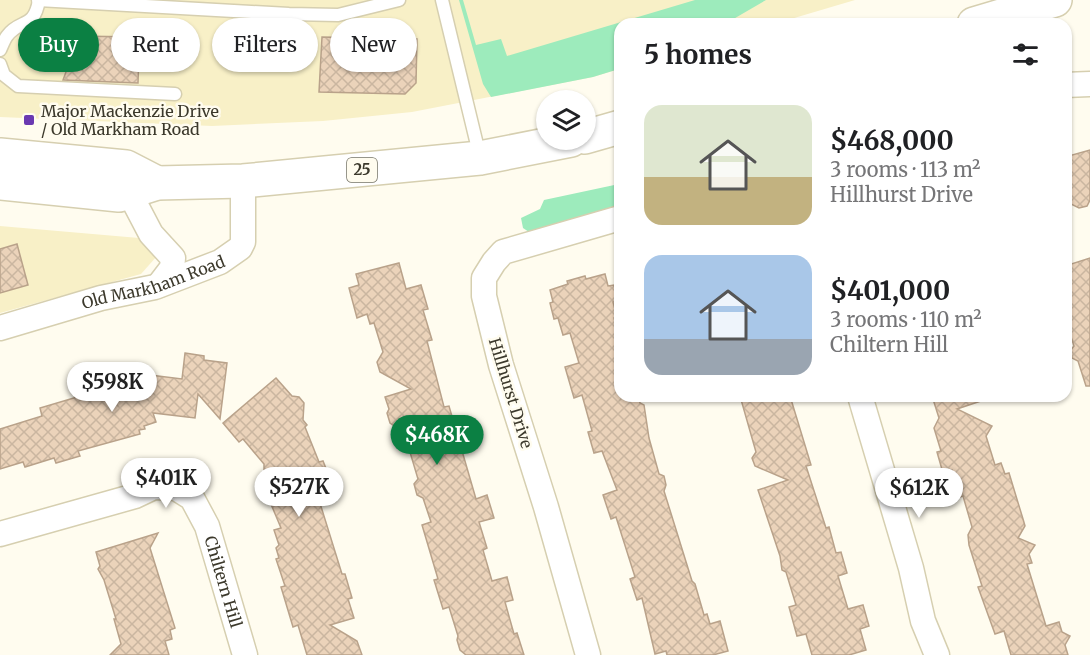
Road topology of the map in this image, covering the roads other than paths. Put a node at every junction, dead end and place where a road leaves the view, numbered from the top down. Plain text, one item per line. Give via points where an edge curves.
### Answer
1 (39, 0) edge
2 (399, 0) edge
3 (442, 0) edge
4 (1055, 0) edge
5 (994, 18) edge
6 (0, 50) edge
7 (0, 64) edge
8 (1090, 84) edge
9 (1072, 85) edge
10 (175, 94) dead end
11 (614, 129) edge
12 (596, 134) edge
13 (536, 147) edge
14 (0, 155) edge
15 (480, 159) junction
16 (243, 182) junction
17 (0, 183) edge
18 (143, 188) junction
19 (614, 220) edge
20 (159, 285) junction
21 (0, 328) edge
22 (862, 402) edge
23 (0, 534) edge
24 (245, 655) edge
25 (588, 655) edge
26 (937, 655) edge

1 - 2 lane via 338,15
1 - 6 lane via 31,21 6,36
3 - 15 lane
4 - 5 main road
7 - 10 lane via 4,75 18,86
8 - 9 street
11 - 12 main road
13 - 15 main road, 25
14 - 18 main road, 25 via 126,167
15 - 16 main road, 25
16 - 18 main road, 25
16 - 20 street, Old Markham Road via 240,248 220,262
17 - 18 main road, 25 via 119,195
18 - 20 street via 151,234 173,258 172,268
19 - 25 street, Hillhurst Drive via 503,252 484,278 484,296 501,365
20 - 21 street, Old Markham Road
22 - 26 street via 923,621
23 - 24 street, Chiltern Hill via 135,496 154,487 176,488 192,498 207,526

